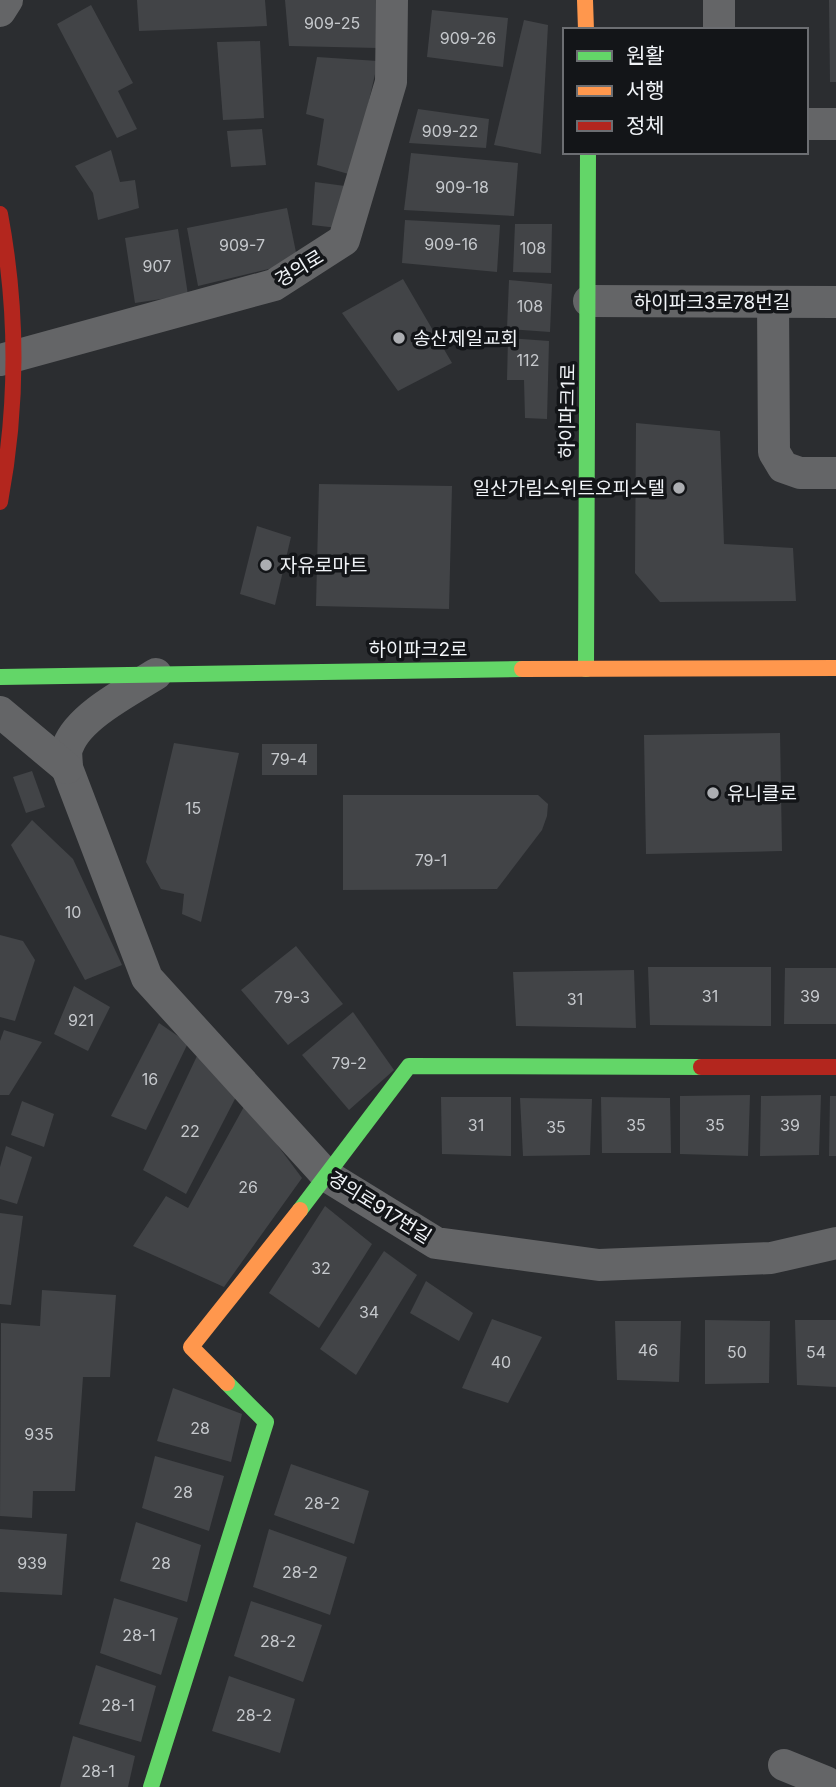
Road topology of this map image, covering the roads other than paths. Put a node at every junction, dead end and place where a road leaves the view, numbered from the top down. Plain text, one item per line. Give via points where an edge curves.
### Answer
1 (7, 0) edge
2 (392, 0) edge
3 (586, 0) edge
4 (719, 0) edge
5 (0, 11) edge
6 (586, 28) edge
7 (719, 28) edge
8 (808, 124) edge
9 (836, 124) edge
10 (588, 154) edge
11 (0, 214) edge
12 (589, 301) junction
13 (773, 302) junction
14 (836, 302) edge
15 (7, 358) edge
16 (836, 472) edge
17 (0, 502) edge
18 (836, 668) edge
19 (586, 669) junction
20 (156, 674) junction
21 (0, 677) edge
22 (0, 712) edge
23 (67, 768) junction
24 (836, 1067) edge
25 (327, 1176) junction
26 (836, 1243) edge
27 (784, 1765) dead end
28 (151, 1787) edge
29 (828, 1787) edge

1 - 5 street
2 - 15 street, 경의로 via 391,82 344,240 274,285
3 - 6 street
4 - 7 street
8 - 9 street
10 - 12 street, 하이파크1로
11 - 15 street via 8,251
12 - 13 street, 하이파크3로78번길
12 - 19 street, 하이파크1로
13 - 14 street, 하이파크3로78번길
13 - 16 street via 774,452 783,467 800,473
15 - 17 street via 13,410 9,464
18 - 19 street, 하이파크2로
19 - 20 street, 하이파크2로
20 - 21 street, 하이파크2로
20 - 23 street via 90,716 67,748
22 - 23 street
23 - 25 street, 경의로917번길 via 147,978
24 - 25 street via 409,1066
25 - 26 street, 경의로917번길 via 436,1243 598,1265 771,1258
25 - 28 street via 191,1348 265,1422
27 - 29 street via 826,1782

